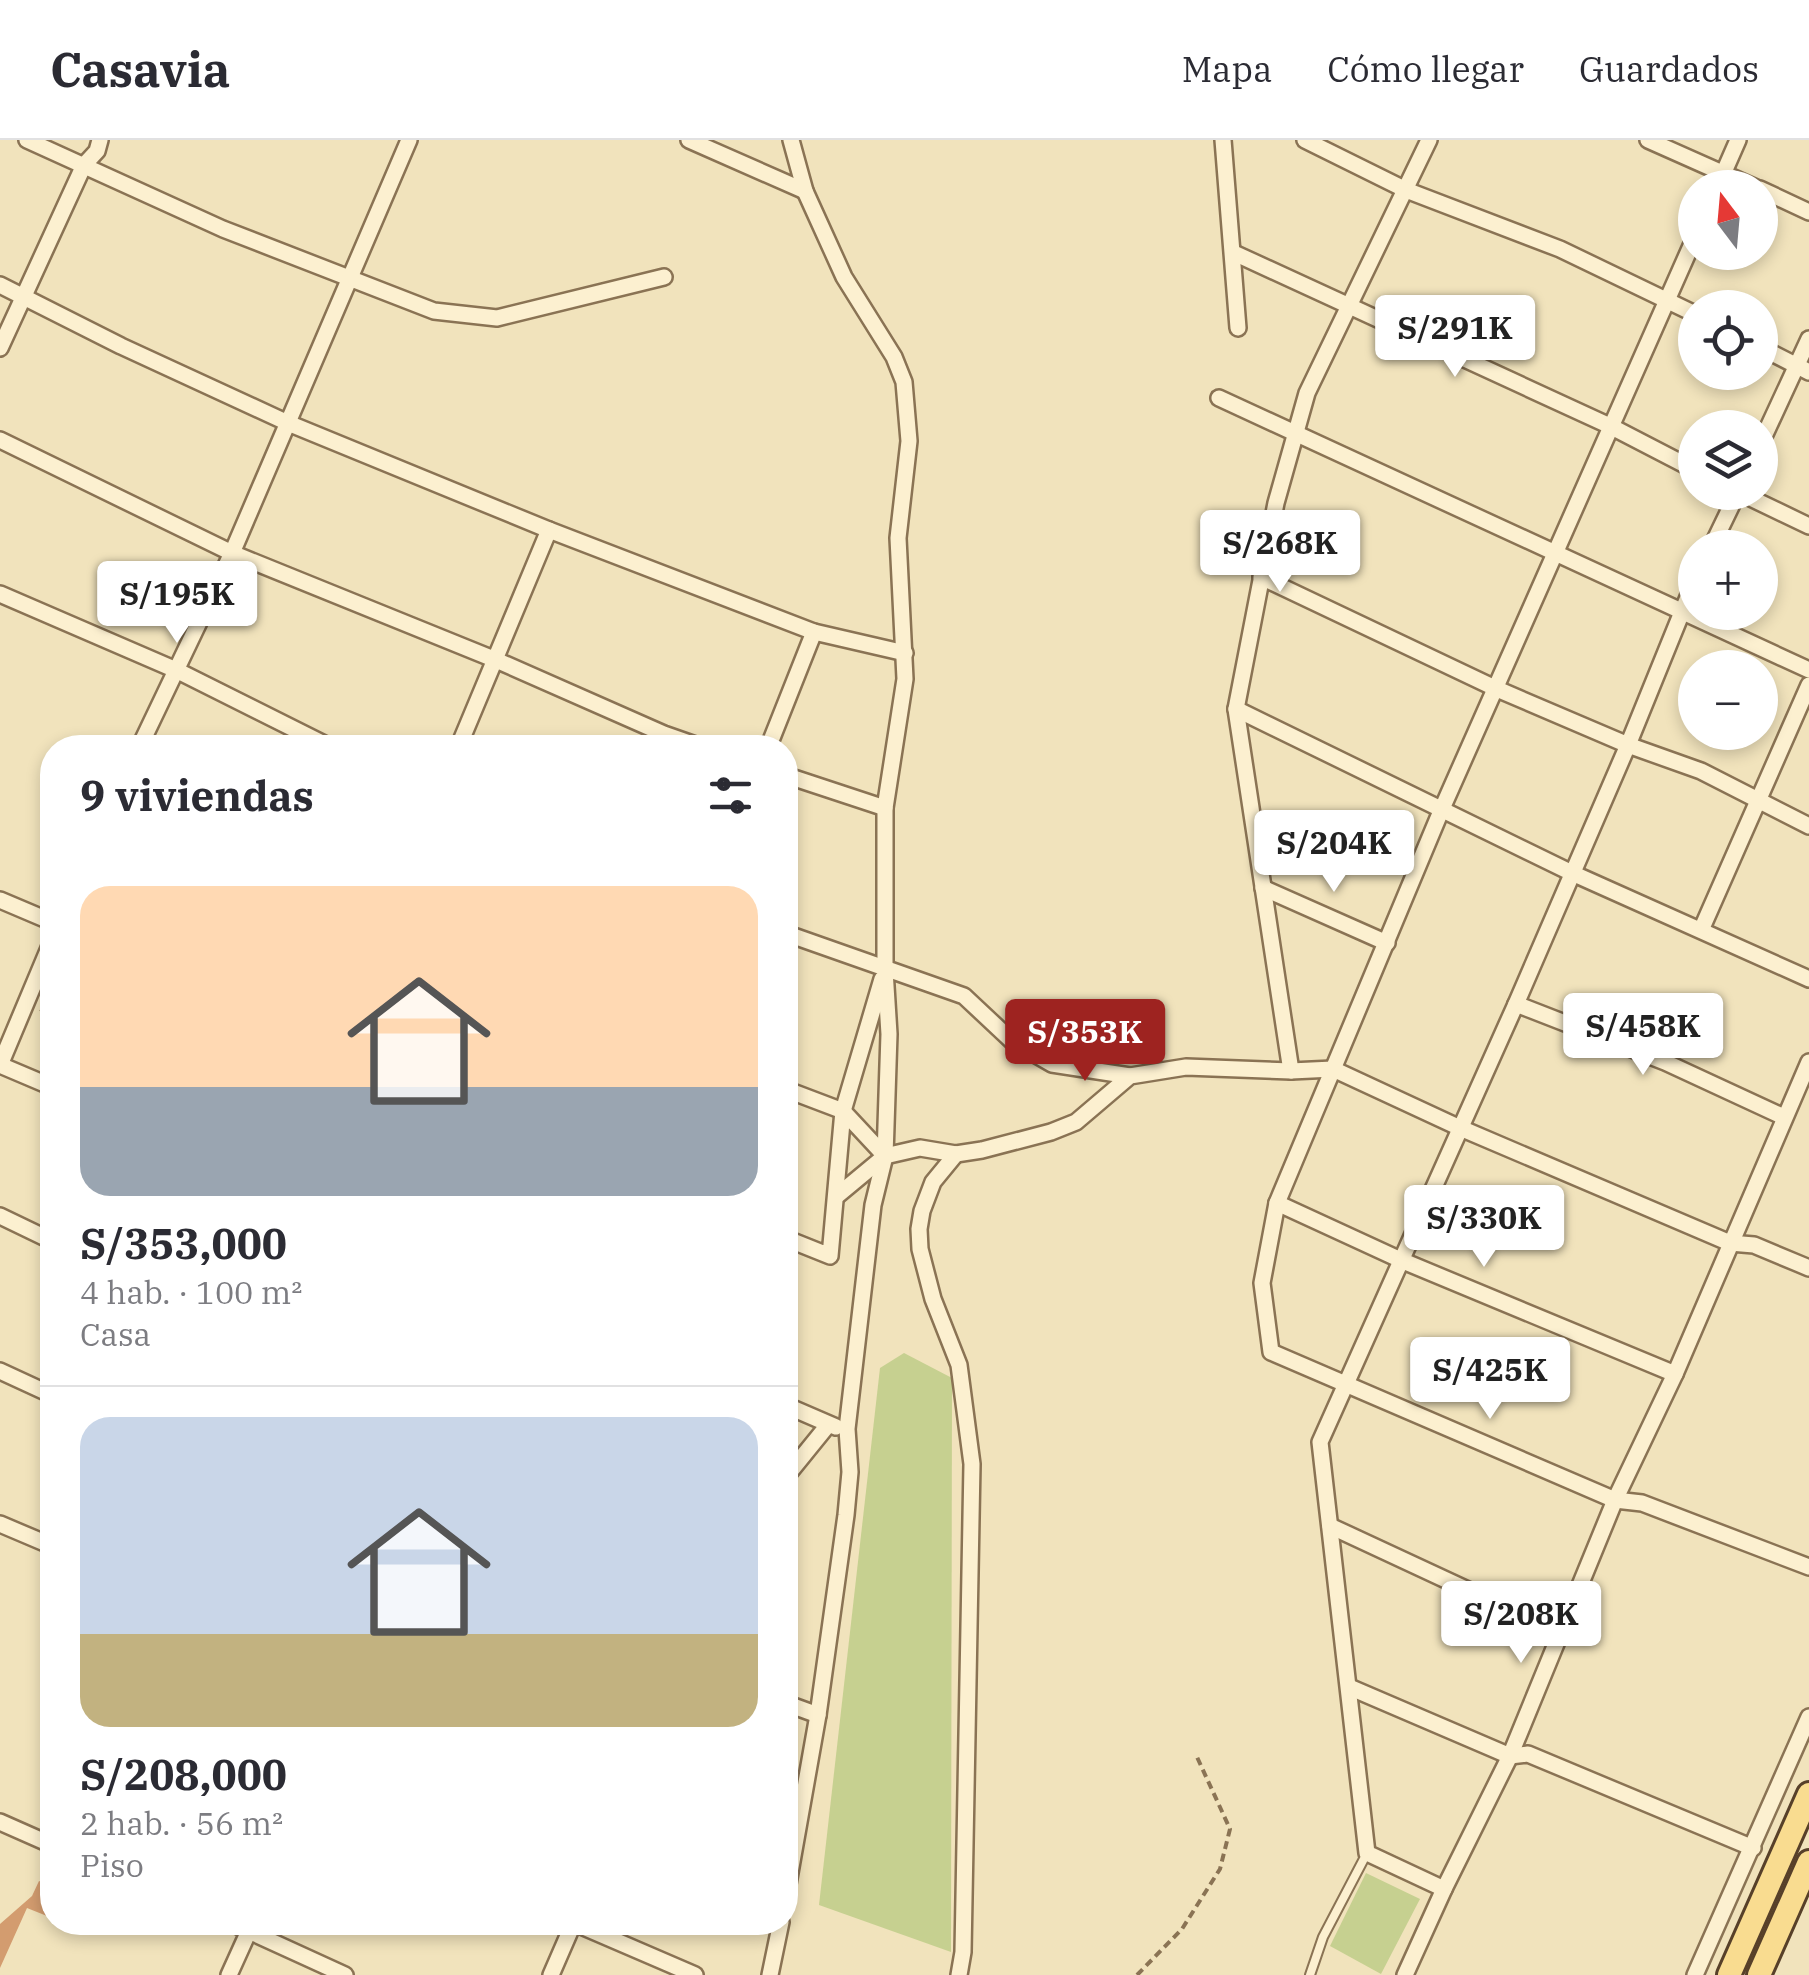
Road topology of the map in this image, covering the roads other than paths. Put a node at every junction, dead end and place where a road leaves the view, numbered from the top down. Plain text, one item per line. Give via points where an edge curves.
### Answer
1 (27, 140) edge
2 (100, 140) edge
3 (409, 140) edge
4 (689, 140) edge
5 (791, 140) edge
6 (1223, 140) edge
7 (1305, 140) edge
8 (1428, 140) edge
9 (1648, 140) edge
10 (1738, 140) edge
11 (84, 165) junction
12 (1702, 170) edge
13 (1724, 170) edge
14 (1406, 190) junction
15 (805, 191) junction
16 (1778, 197) edge
17 (1809, 212) edge
18 (1234, 253) junction
19 (1680, 270) edge
20 (664, 277) dead end
21 (349, 280) junction
22 (0, 285) edge
23 (24, 295) junction
24 (1667, 300) junction
25 (1678, 306) edge
26 (1347, 307) junction
27 (1238, 328) dead end
28 (1809, 338) edge
29 (0, 348) edge
30 (1778, 356) edge
31 (1803, 369) edge
32 (1219, 398) dead end
33 (1778, 413) edge
34 (288, 423) junction
35 (1610, 426) junction
36 (1296, 432) junction
37 (0, 440) edge
38 (1678, 461) edge
39 (1776, 510) edge
40 (1809, 526) edge
41 (549, 530) junction
42 (232, 552) junction
43 (1554, 555) junction
44 (1261, 577) junction
45 (0, 594) edge
46 (1678, 610) edge
47 (1678, 616) edge
48 (1722, 630) edge
49 (814, 632) junction
50 (905, 653) junction
51 (496, 660) junction
52 (176, 670) junction
53 (1809, 670) edge
54 (1809, 685) edge
55 (1497, 689) junction
56 (1236, 709) junction
57 (145, 735) edge
58 (306, 735) edge
59 (464, 735) edge
60 (667, 735) edge
61 (773, 735) edge
62 (1628, 746) junction
63 (798, 778) edge
64 (1758, 797) junction
65 (885, 808) junction
66 (1440, 811) junction
67 (1809, 826) edge
68 (1572, 873) junction
69 (1263, 888) junction
70 (0, 900) edge
71 (40, 917) edge
72 (1702, 928) junction
73 (798, 938) edge
74 (1386, 943) junction
75 (40, 970) edge
76 (885, 970) junction
77 (1809, 978) edge
78 (1516, 1004) junction
79 (1809, 1064) edge
80 (0, 1065) edge
81 (1333, 1069) junction
82 (1291, 1071) junction
83 (1130, 1076) junction
84 (40, 1081) edge
85 (798, 1094) edge
86 (844, 1111) junction
87 (1784, 1117) junction
88 (1458, 1127) junction
89 (956, 1154) junction
90 (885, 1156) junction
91 (838, 1194) junction
92 (1277, 1202) junction
93 (0, 1216) edge
94 (40, 1235) edge
95 (798, 1243) edge
96 (1730, 1243) junction
97 (1403, 1261) junction
98 (1809, 1268) edge
99 (0, 1371) edge
100 (1675, 1374) junction
101 (1346, 1385) junction
102 (40, 1389) edge
103 (798, 1411) edge
104 (828, 1426) junction
105 (847, 1429) junction
106 (798, 1462) edge
107 (1615, 1500) junction
108 (0, 1524) edge
109 (1330, 1526) junction
110 (40, 1541) edge
111 (1809, 1568) edge
112 (1558, 1632) junction
113 (1349, 1688) junction
114 (798, 1707) edge
115 (818, 1715) junction
116 (1809, 1717) edge
117 (1510, 1756) junction
118 (1809, 1794) edge
119 (798, 1813) edge
120 (0, 1822) edge
121 (40, 1840) edge
122 (1752, 1848) junction
123 (1366, 1853) junction
124 (1809, 1862) edge
125 (1444, 1888) junction
126 (247, 1935) edge
127 (267, 1935) edge
128 (568, 1935) edge
129 (601, 1935) edge
130 (778, 1935) edge
131 (228, 1975) edge
132 (345, 1975) edge
133 (551, 1975) edge
134 (696, 1975) edge
135 (770, 1975) edge
136 (959, 1975) edge
137 (1310, 1975) edge
138 (1405, 1975) edge
139 (1696, 1975) edge
140 (1729, 1975) edge
141 (1759, 1975) edge

1 - 11 street
2 - 11 street
3 - 21 street
4 - 15 street
5 - 15 street
6 - 18 street
7 - 14 street
8 - 14 street
9 - 12 street
10 - 13 street
11 - 21 street
11 - 23 street
14 - 24 street via 1560,249
14 - 26 street
15 - 50 street via 904,382 908,441 898,565
16 - 17 street
18 - 26 street
18 - 27 street
19 - 24 street
20 - 21 street via 498,318 434,312
21 - 34 street
22 - 23 street
23 - 29 street
23 - 34 street
24 - 25 street
24 - 35 street
26 - 35 street
26 - 36 street
28 - 31 street
30 - 31 street
31 - 33 street
32 - 36 street
34 - 41 street
34 - 42 street
35 - 38 street
35 - 43 street
36 - 43 street
36 - 44 street
37 - 42 street
39 - 40 street
41 - 49 street
41 - 51 street
42 - 51 street
42 - 52 street
43 - 46 street
43 - 55 street
44 - 55 street
44 - 56 street
45 - 52 street
47 - 62 street
48 - 53 street
49 - 50 street
49 - 61 street
50 - 65 street
51 - 59 street
51 - 60 street
52 - 57 street
52 - 58 street
54 - 64 street
55 - 62 street
55 - 66 street
56 - 66 street
56 - 69 street
62 - 64 street
62 - 68 street
63 - 65 street
64 - 67 street
64 - 72 street
65 - 76 street
66 - 68 street
66 - 74 street
68 - 72 street
68 - 78 street
69 - 74 street
69 - 82 street
70 - 71 street
72 - 77 street
73 - 76 street
74 - 81 street
75 - 80 street
76 - 83 street via 964,996 1012,1041 1052,1064
76 - 86 street
76 - 90 street
78 - 87 street
78 - 88 street
79 - 87 street
80 - 84 street
81 - 82 street
81 - 88 street
81 - 92 street
82 - 83 street via 1186,1067
83 - 89 street via 1076,1122
85 - 86 street
86 - 90 street
86 - 91 street
87 - 96 street
88 - 96 street
88 - 97 street
89 - 90 street via 920,1148
89 - 136 street via 933,1182 919,1229 933,1298 959,1365 972,1464
90 - 91 street
90 - 105 street via 872,1205
91 - 95 street via 830,1256
92 - 97 street
92 - 101 street via 1262,1282 1271,1352
93 - 94 street
96 - 98 street via 1754,1245
96 - 100 street
97 - 100 street
97 - 101 street
99 - 102 street
100 - 107 street
101 - 107 street
101 - 109 street via 1320,1442
103 - 104 street
104 - 105 street
104 - 106 street
105 - 115 street via 846,1515
107 - 111 street via 1642,1503
107 - 112 street
108 - 110 street
109 - 112 street
109 - 113 street
112 - 117 street
113 - 117 street
113 - 123 street
114 - 115 street
115 - 119 street
116 - 122 street
117 - 122 street via 1528,1754
117 - 125 street
118 - 140 main road
120 - 121 street
122 - 139 street
123 - 125 street
123 - 137 lane
124 - 141 main road
125 - 138 street
126 - 131 street
127 - 132 street
128 - 133 street
129 - 134 street
130 - 135 street

